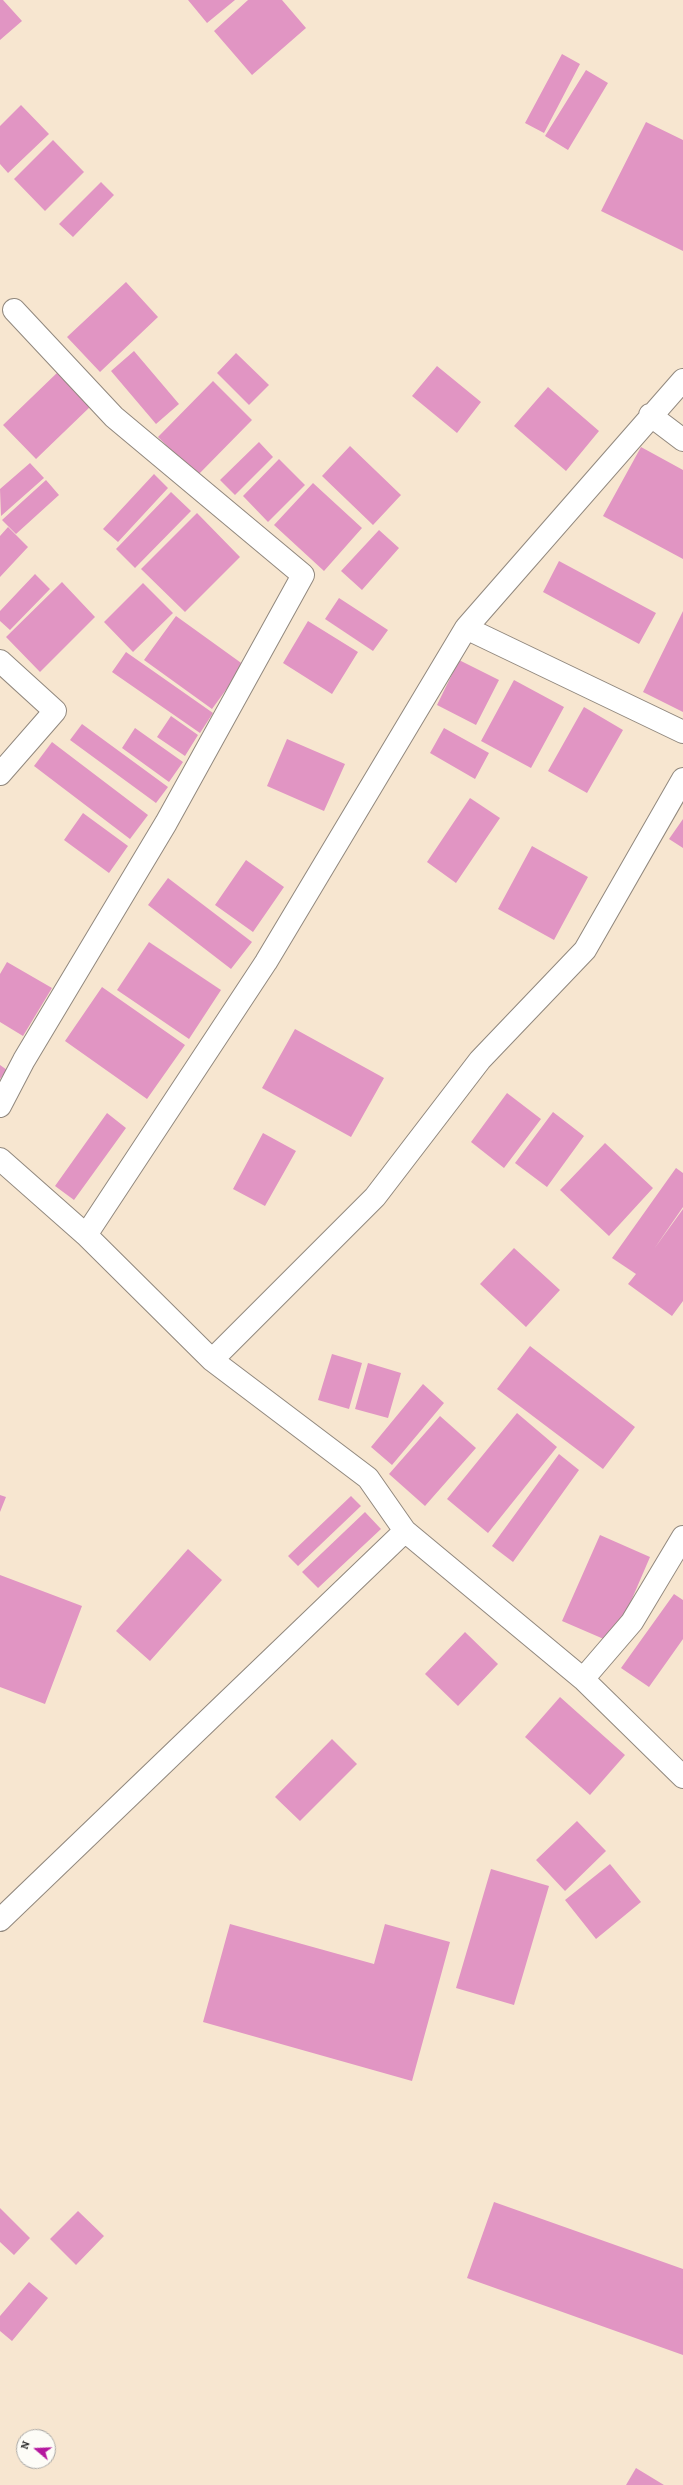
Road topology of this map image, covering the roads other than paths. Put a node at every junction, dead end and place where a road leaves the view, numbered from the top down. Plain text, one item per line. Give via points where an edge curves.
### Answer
1 (14, 310) dead end
2 (683, 380) edge
3 (650, 415) junction
4 (683, 440) edge
5 (466, 628) junction
6 (0, 661) edge
7 (683, 732) edge
8 (0, 774) edge
9 (683, 779) edge
10 (0, 1106) edge
11 (0, 1159) edge
12 (86, 1236) junction
13 (212, 1360) junction
14 (405, 1531) junction
15 (683, 1537) edge
16 (583, 1679) junction
17 (683, 1777) edge
18 (0, 1920) edge

1 - 10 street via 114,417 303,575 166,823 24,1060
2 - 3 street
3 - 4 street
3 - 5 street
5 - 7 street
5 - 12 street via 266,962
6 - 8 street via 55,710
9 - 13 street via 585,950 480,1060 375,1197
11 - 12 street
12 - 13 street
13 - 14 street via 368,1478
14 - 16 street
14 - 18 street
15 - 16 street via 632,1622
16 - 17 street

